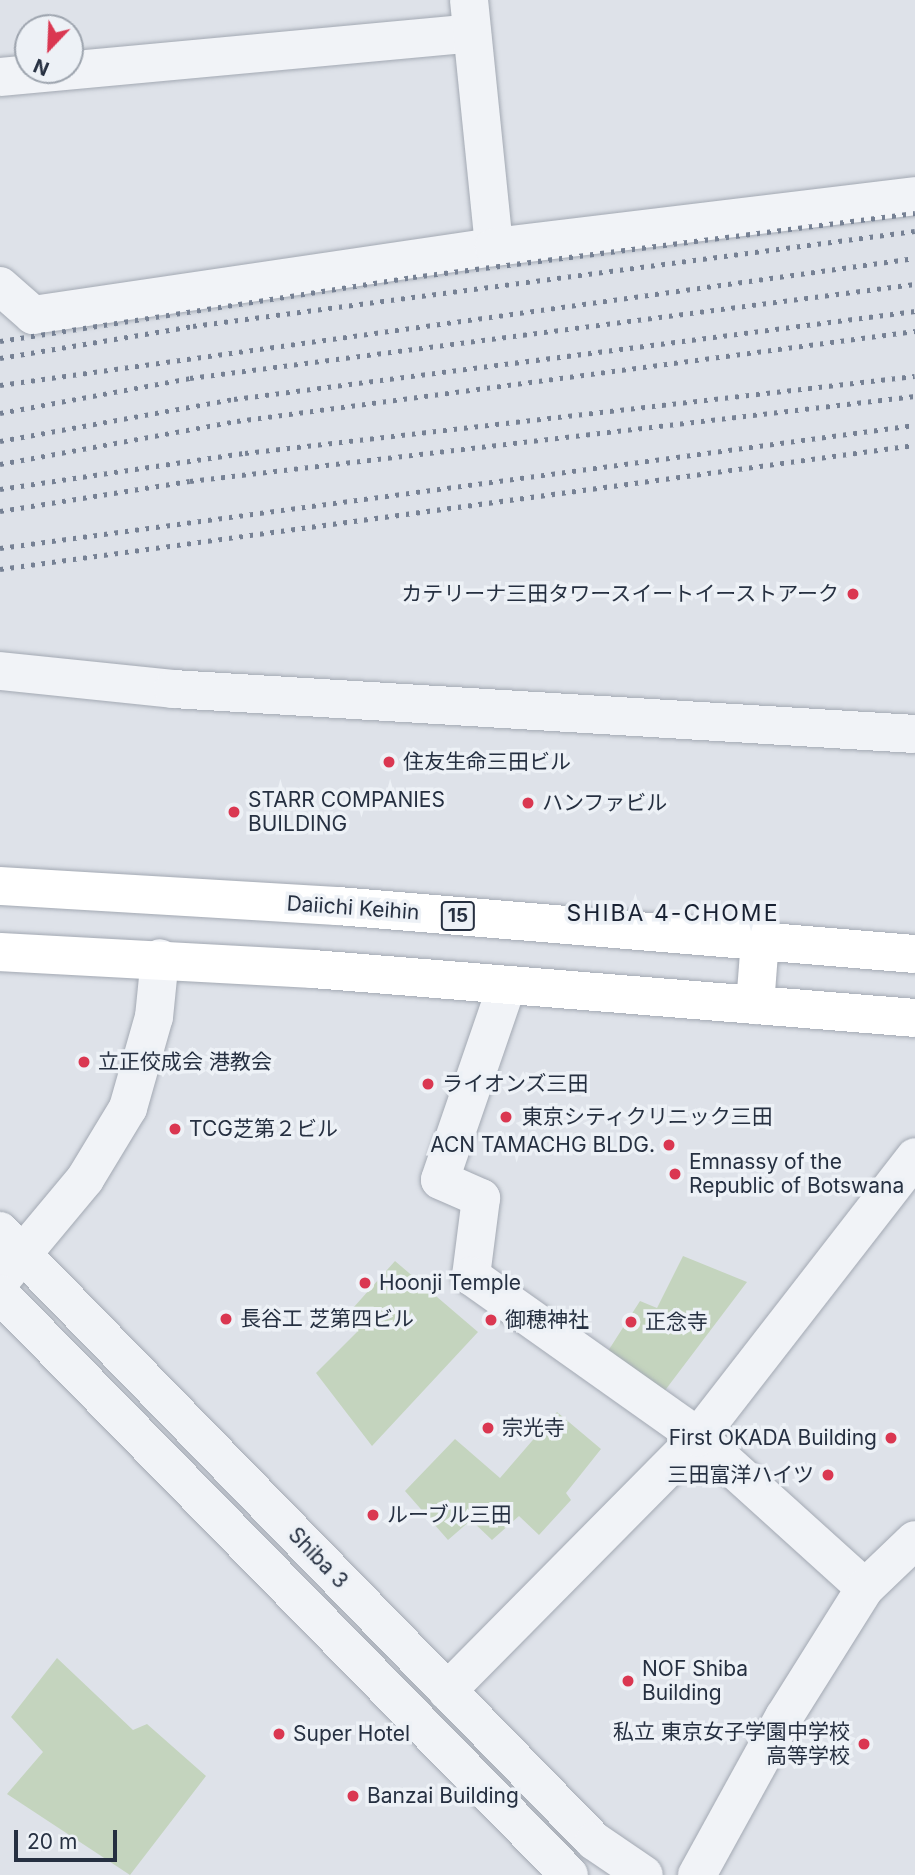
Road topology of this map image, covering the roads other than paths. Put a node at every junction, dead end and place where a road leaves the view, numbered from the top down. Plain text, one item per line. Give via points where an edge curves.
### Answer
1 (471, 16) edge
2 (0, 77) edge
3 (915, 196) edge
4 (494, 247) junction
5 (0, 286) edge
6 (0, 671) edge
7 (915, 734) edge
8 (0, 886) edge
9 (760, 940) junction
10 (0, 952) edge
11 (915, 954) edge
12 (160, 958) junction
13 (507, 985) junction
14 (755, 1005) junction
15 (915, 1018) edge
16 (915, 1157) edge
17 (8, 1255) edge
18 (0, 1294) edge
19 (698, 1437) junction
20 (915, 1540) edge
21 (865, 1588) junction
22 (447, 1692) junction
23 (569, 1875) edge
24 (644, 1875) edge
25 (697, 1875) edge

1 - 2 street
1 - 4 street
3 - 4 street
4 - 5 street via 33,315
6 - 7 street via 173,690
8 - 9 highway, Daiichi Keihin / 15
9 - 11 highway, Daiichi Keihin / 15
9 - 14 highway
10 - 12 highway
12 - 13 highway
12 - 17 street via 154,1017 128,1108 85,1179
13 - 14 highway
13 - 19 street via 440,1180 481,1198 471,1276
14 - 15 highway
16 - 19 street
17 - 22 street, Shiba 3
18 - 23 street, Shiba 3
19 - 21 street
19 - 22 street
20 - 21 street
21 - 25 street via 783,1717
22 - 24 street, Shiba 3 via 594,1841

